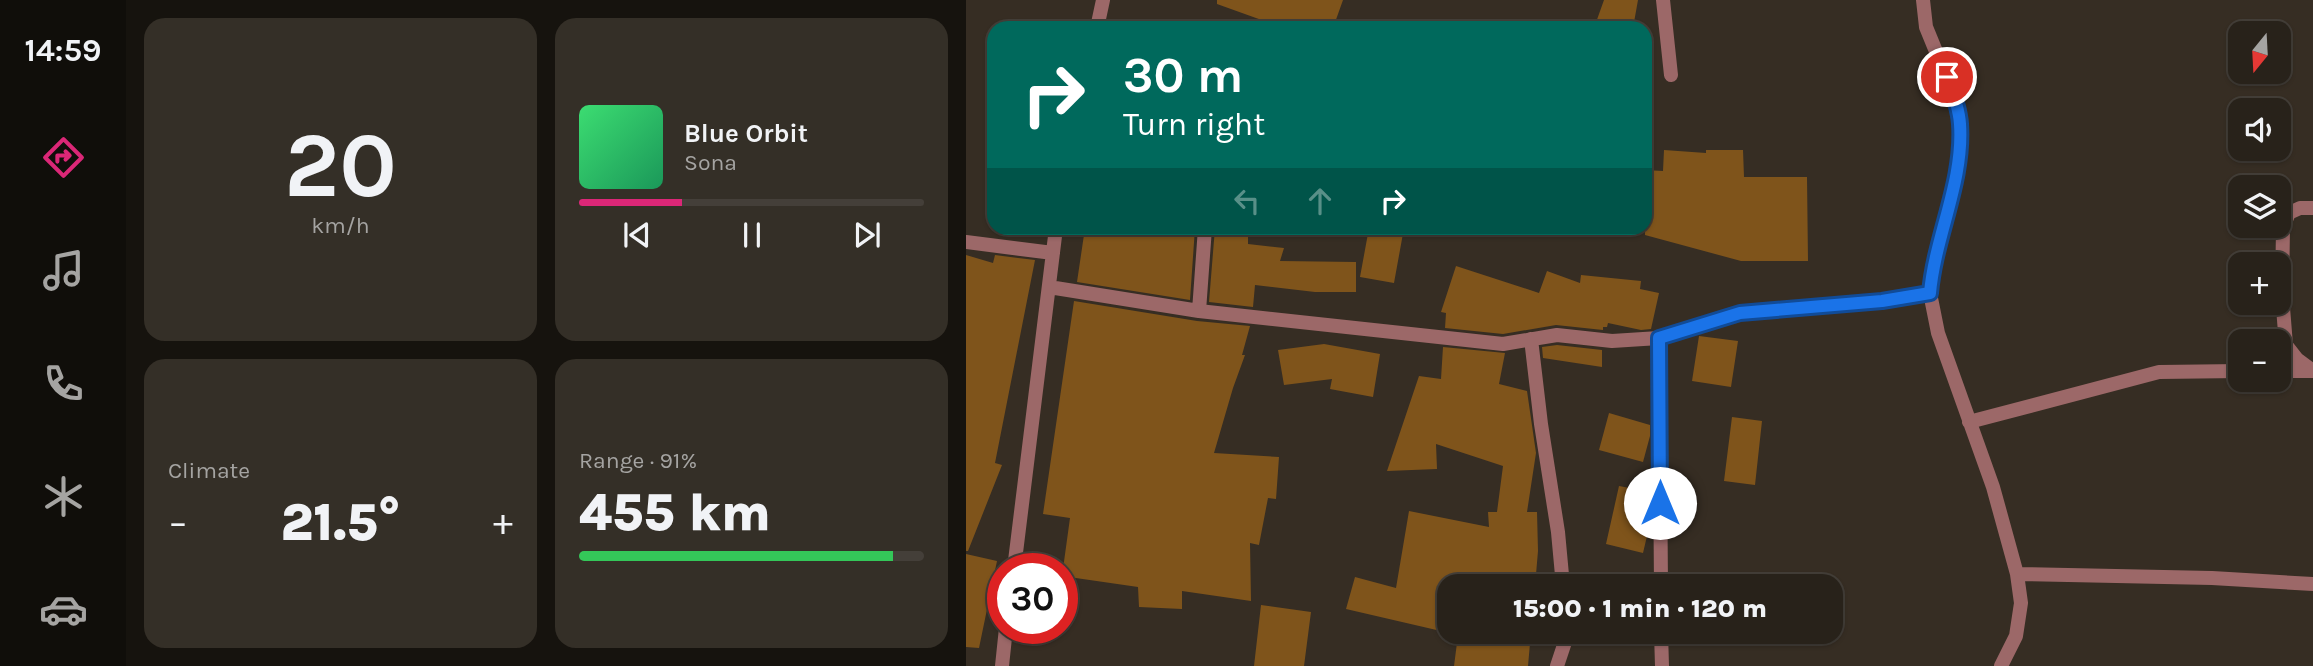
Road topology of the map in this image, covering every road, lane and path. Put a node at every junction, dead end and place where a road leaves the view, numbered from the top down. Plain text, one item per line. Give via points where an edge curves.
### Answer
1 (1103, 0) edge
2 (1663, 0) edge
3 (1923, 0) edge
4 (1098, 21) edge
5 (1671, 75) dead end
6 (2313, 208) edge
7 (1055, 235) edge
8 (1204, 235) edge
9 (966, 242) edge
10 (1053, 253) junction
11 (1049, 287) junction
12 (1930, 293) junction
13 (1199, 311) junction
14 (1659, 338) junction
15 (1531, 339) junction
16 (2228, 371) edge
17 (2291, 371) edge
18 (2313, 371) edge
19 (1969, 422) junction
20 (1016, 553) edge
21 (1562, 574) edge
22 (1661, 574) edge
23 (2017, 575) junction
24 (2313, 584) edge
25 (1004, 644) edge
26 (1564, 644) edge
27 (1661, 644) edge
28 (1002, 666) edge
29 (1557, 666) edge
30 (1662, 666) edge
31 (2001, 666) edge

1 - 4 street
2 - 5 street
3 - 12 street via 1926,27 1960,123 1958,170
6 - 18 street via 2289,213 2283,227 2282,295 2286,345
7 - 10 street
8 - 13 street
9 - 10 street
10 - 11 street
11 - 13 street
11 - 20 street
12 - 14 street via 1740,313
12 - 19 street via 1938,333
13 - 15 street via 1503,344
14 - 15 street via 1612,341 1557,335
14 - 22 street
15 - 21 street
16 - 19 street via 2159,372
17 - 18 street
19 - 23 street
23 - 24 street
23 - 31 street via 2021,603 2016,636
25 - 28 street
26 - 29 street
27 - 30 street

